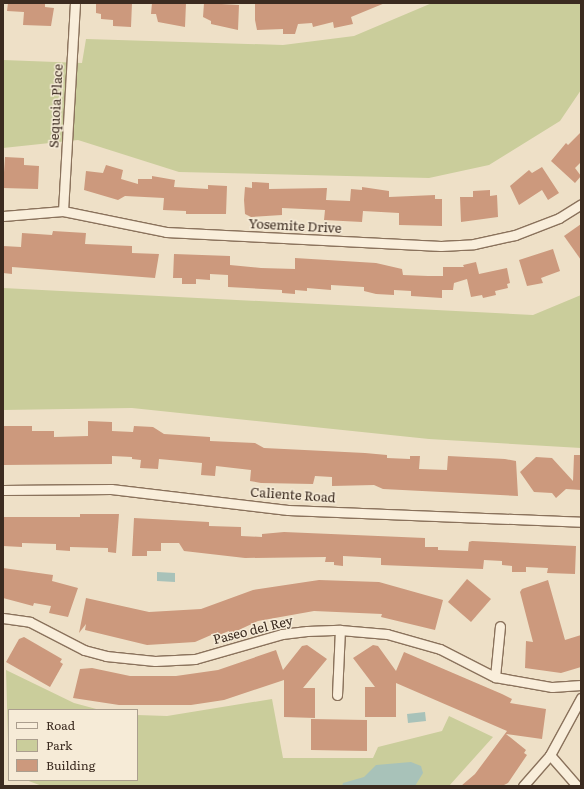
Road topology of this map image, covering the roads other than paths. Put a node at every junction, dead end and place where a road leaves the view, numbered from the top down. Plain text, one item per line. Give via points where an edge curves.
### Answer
1 (75, 3) edge
2 (581, 204) edge
3 (63, 211) junction
4 (3, 216) edge
5 (3, 490) edge
6 (581, 522) edge
7 (3, 618) edge
8 (500, 626) dead end
9 (340, 630) junction
10 (495, 677) junction
11 (581, 685) edge
12 (337, 695) dead end
13 (581, 698) edge
14 (550, 755) junction
15 (523, 786) edge
16 (577, 786) edge

1 - 3 street, Sequoia Place
2 - 3 street, Yosemite Drive via 559,218 515,235 474,244 441,246 166,232
3 - 4 street, Yosemite Drive
5 - 6 street, Caliente Road via 111,489 288,510
7 - 9 street, Paseo del Rey via 30,622 84,650 155,661 195,658 282,634
8 - 10 street
9 - 10 street, Paseo del Rey via 387,634 440,649
9 - 12 street
10 - 11 street, Paseo del Rey via 552,687
13 - 14 street
14 - 15 street
14 - 16 street

